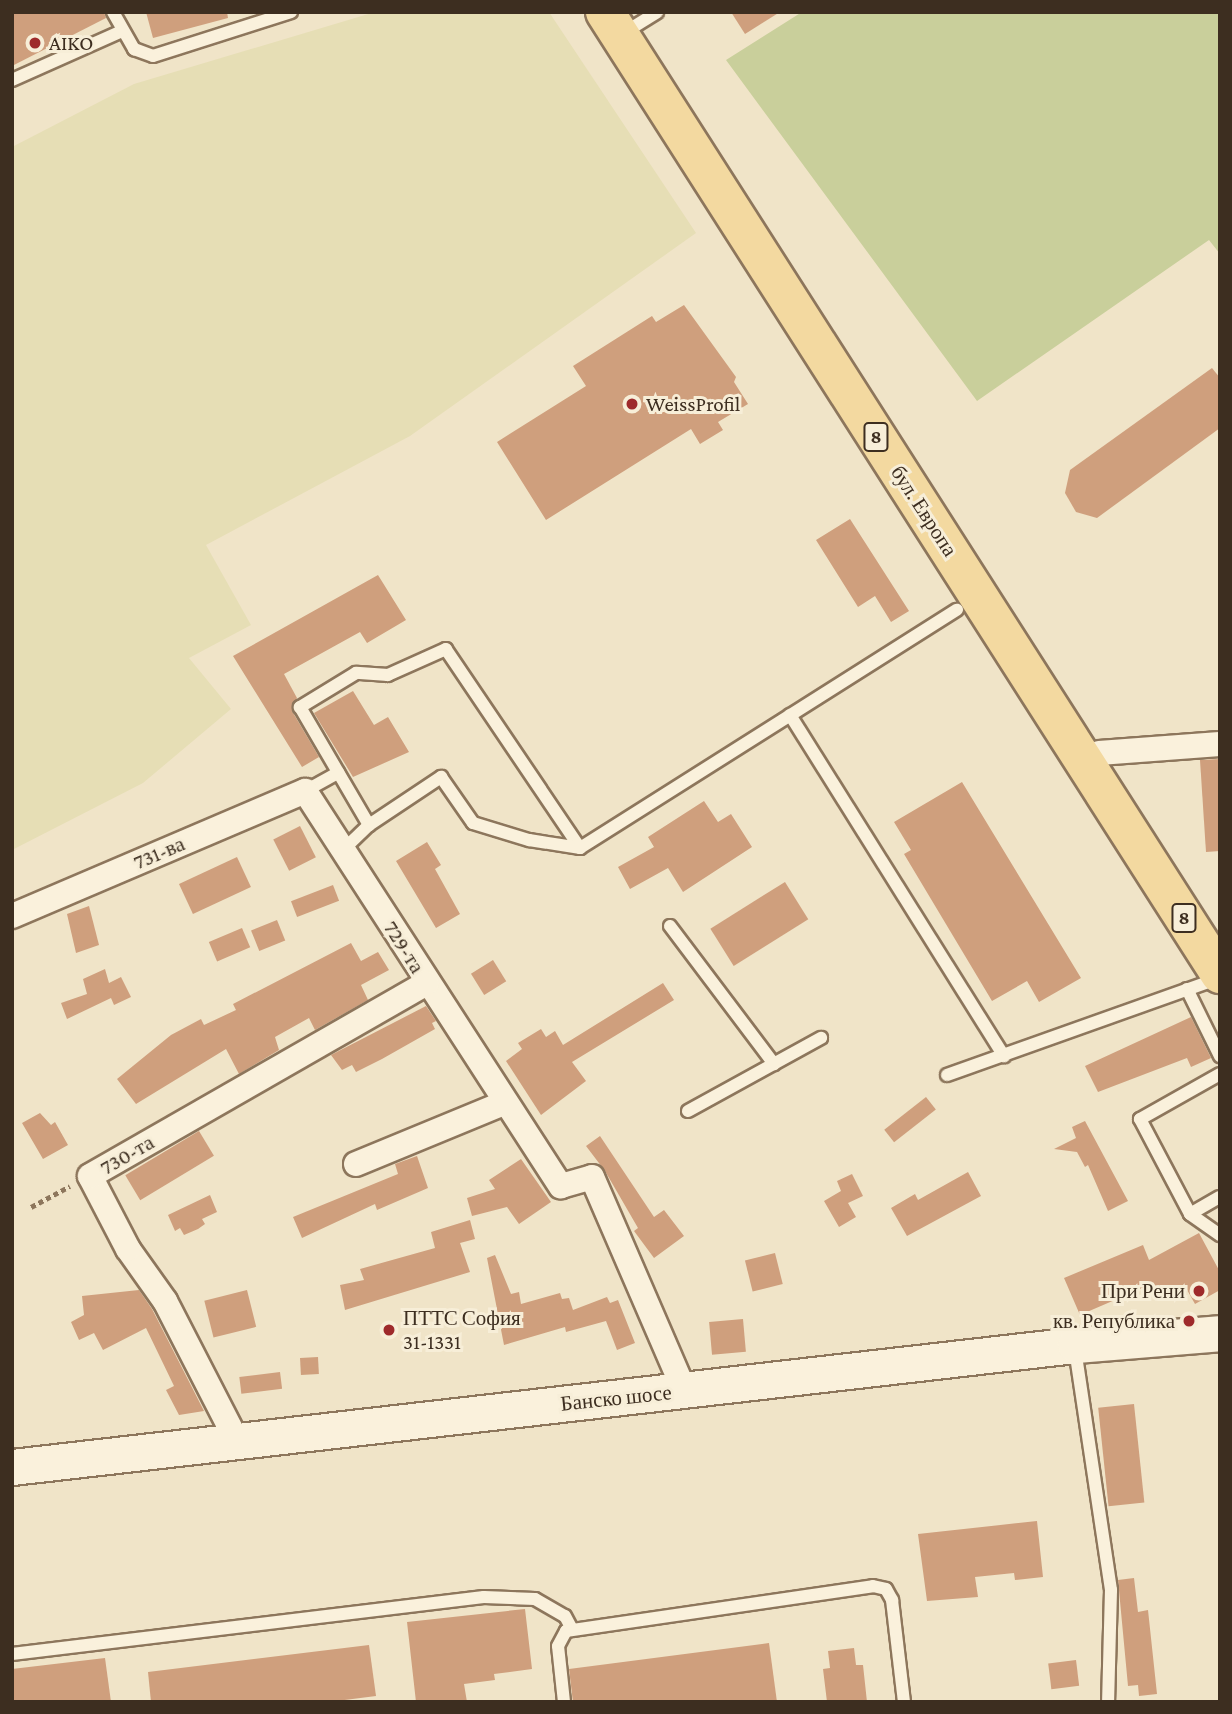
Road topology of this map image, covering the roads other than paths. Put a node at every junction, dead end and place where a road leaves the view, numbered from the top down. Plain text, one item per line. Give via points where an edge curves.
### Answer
1 (113, 12) edge
2 (291, 12) edge
3 (631, 16) edge
4 (120, 32) junction
5 (12, 80) edge
6 (957, 610) dead end
7 (790, 715) junction
8 (1220, 744) edge
9 (1099, 753) junction
10 (338, 773) junction
11 (305, 791) junction
12 (369, 825) junction
13 (580, 848) junction
14 (343, 850) junction
15 (12, 916) edge
16 (670, 926) dead end
17 (1220, 938) edge
18 (1209, 980) edge
19 (428, 983) junction
20 (821, 1038) dead end
21 (1004, 1056) junction
22 (1220, 1056) edge
23 (774, 1064) junction
24 (1220, 1074) edge
25 (947, 1075) dead end
26 (503, 1103) junction
27 (688, 1111) dead end
28 (356, 1164) dead end
29 (1220, 1197) edge
30 (1190, 1214) junction
31 (1220, 1235) edge
32 (1220, 1332) edge
33 (1075, 1345) junction
34 (684, 1390) junction
35 (237, 1441) junction
36 (12, 1467) edge
37 (572, 1629) junction
38 (12, 1654) edge
39 (564, 1702) edge
40 (904, 1702) edge
41 (1108, 1702) edge

1 - 4 lane
2 - 4 lane via 153,56 134,49
3 - 9 main road, бул. Европа / 8
3 - 18 main road, бул. Европа / 8
4 - 5 lane
6 - 7 lane
7 - 13 lane
7 - 21 lane
8 - 9 street
9 - 17 main road, бул. Европа / 8
10 - 11 lane
10 - 12 lane
10 - 13 lane via 300,707 356,673 388,675 446,649
11 - 14 street, 729-та
11 - 15 street, 731-ва
12 - 13 lane via 441,777 473,823 529,840
12 - 14 lane
14 - 19 street, 729-та
16 - 23 lane
18 - 21 lane
18 - 22 lane
19 - 26 street, 729-та
19 - 35 street, 730-та via 90,1176 128,1249 165,1301
20 - 23 lane
21 - 25 lane
23 - 27 lane
24 - 30 lane via 1140,1119
26 - 28 street
26 - 34 street, 729-та via 561,1186 592,1177
29 - 30 lane
30 - 31 lane
32 - 33 street, Банско шосе
33 - 34 street, Банско шосе
33 - 41 lane via 1111,1590
34 - 35 street, Банско шосе
35 - 36 street, Банско шосе
37 - 38 lane via 565,1616 535,1599 484,1597
37 - 39 lane via 559,1640
37 - 40 lane via 880,1586 892,1600

